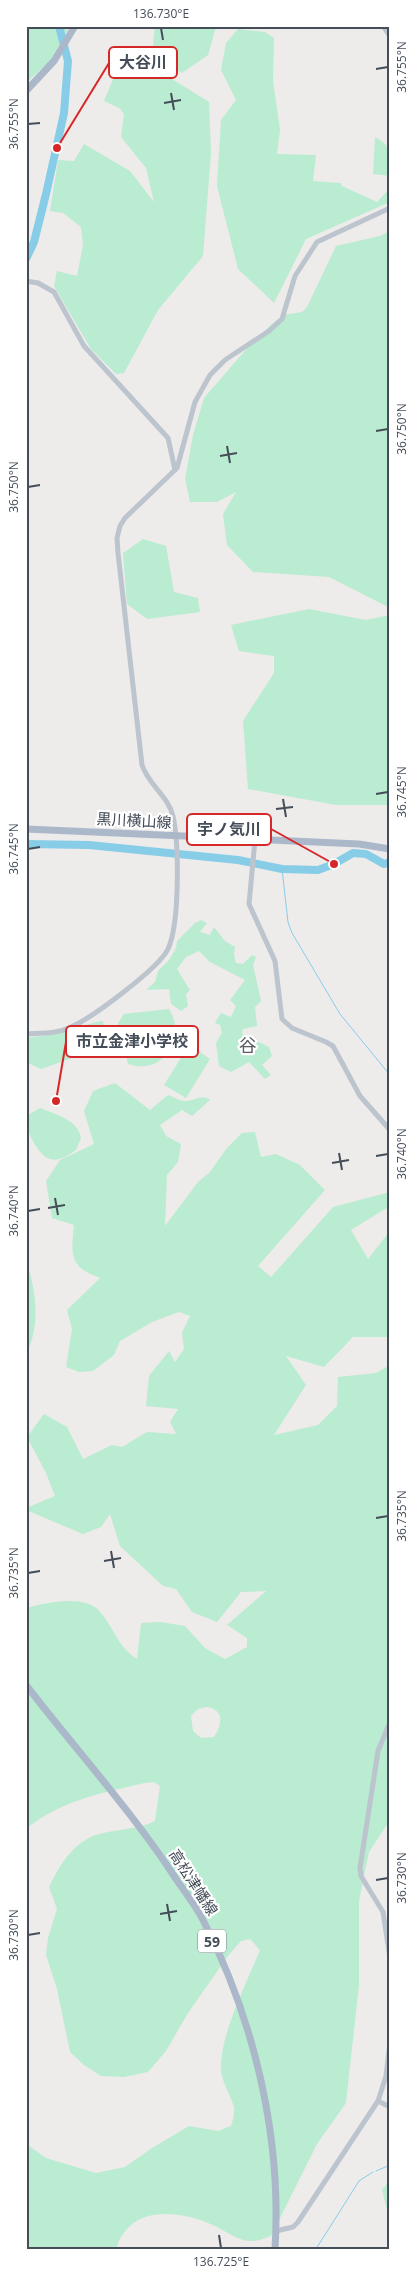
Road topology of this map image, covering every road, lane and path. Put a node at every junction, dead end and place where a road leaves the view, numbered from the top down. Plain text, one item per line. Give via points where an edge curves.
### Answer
1 (75, 26) edge
2 (383, 26) edge
3 (390, 36) edge
4 (26, 91) edge
5 (390, 208) edge
6 (29, 281) edge
7 (175, 471) junction
8 (26, 829) edge
9 (176, 836) junction
10 (255, 840) junction
11 (390, 849) edge
12 (26, 1034) edge
13 (390, 1130) edge
14 (26, 1684) edge
15 (390, 1722) edge
16 (390, 1958) edge
17 (390, 2042) edge
18 (378, 2101) junction
19 (390, 2107) edge
20 (276, 2231) junction
21 (275, 2249) edge

1 - 4 main road via 54,61
2 - 3 street
5 - 7 street via 324,238 311,249 295,276 282,319 225,360 203,385
6 - 7 street via 54,292 84,346 168,438
7 - 9 street via 131,510 120,526 117,538 142,765 173,814
8 - 9 main road, 黒川横山線
9 - 10 main road, 黒川横山線
9 - 12 street via 174,927 162,959 140,979 77,1024 55,1032
10 - 11 main road, 黒川横山線 via 359,844
10 - 13 street via 249,904 275,961 282,1019 292,1028 333,1046 360,1096
14 - 20 main road, 高松津幡線 / 59 via 143,1831 203,1919 233,1989 256,2062 271,2135
15 - 16 street via 378,1751 360,1868 361,1876 383,1912
17 - 18 street via 385,2081
18 - 19 street
18 - 20 street via 298,2222 293,2227
20 - 21 main road, 高松津幡線 / 59

